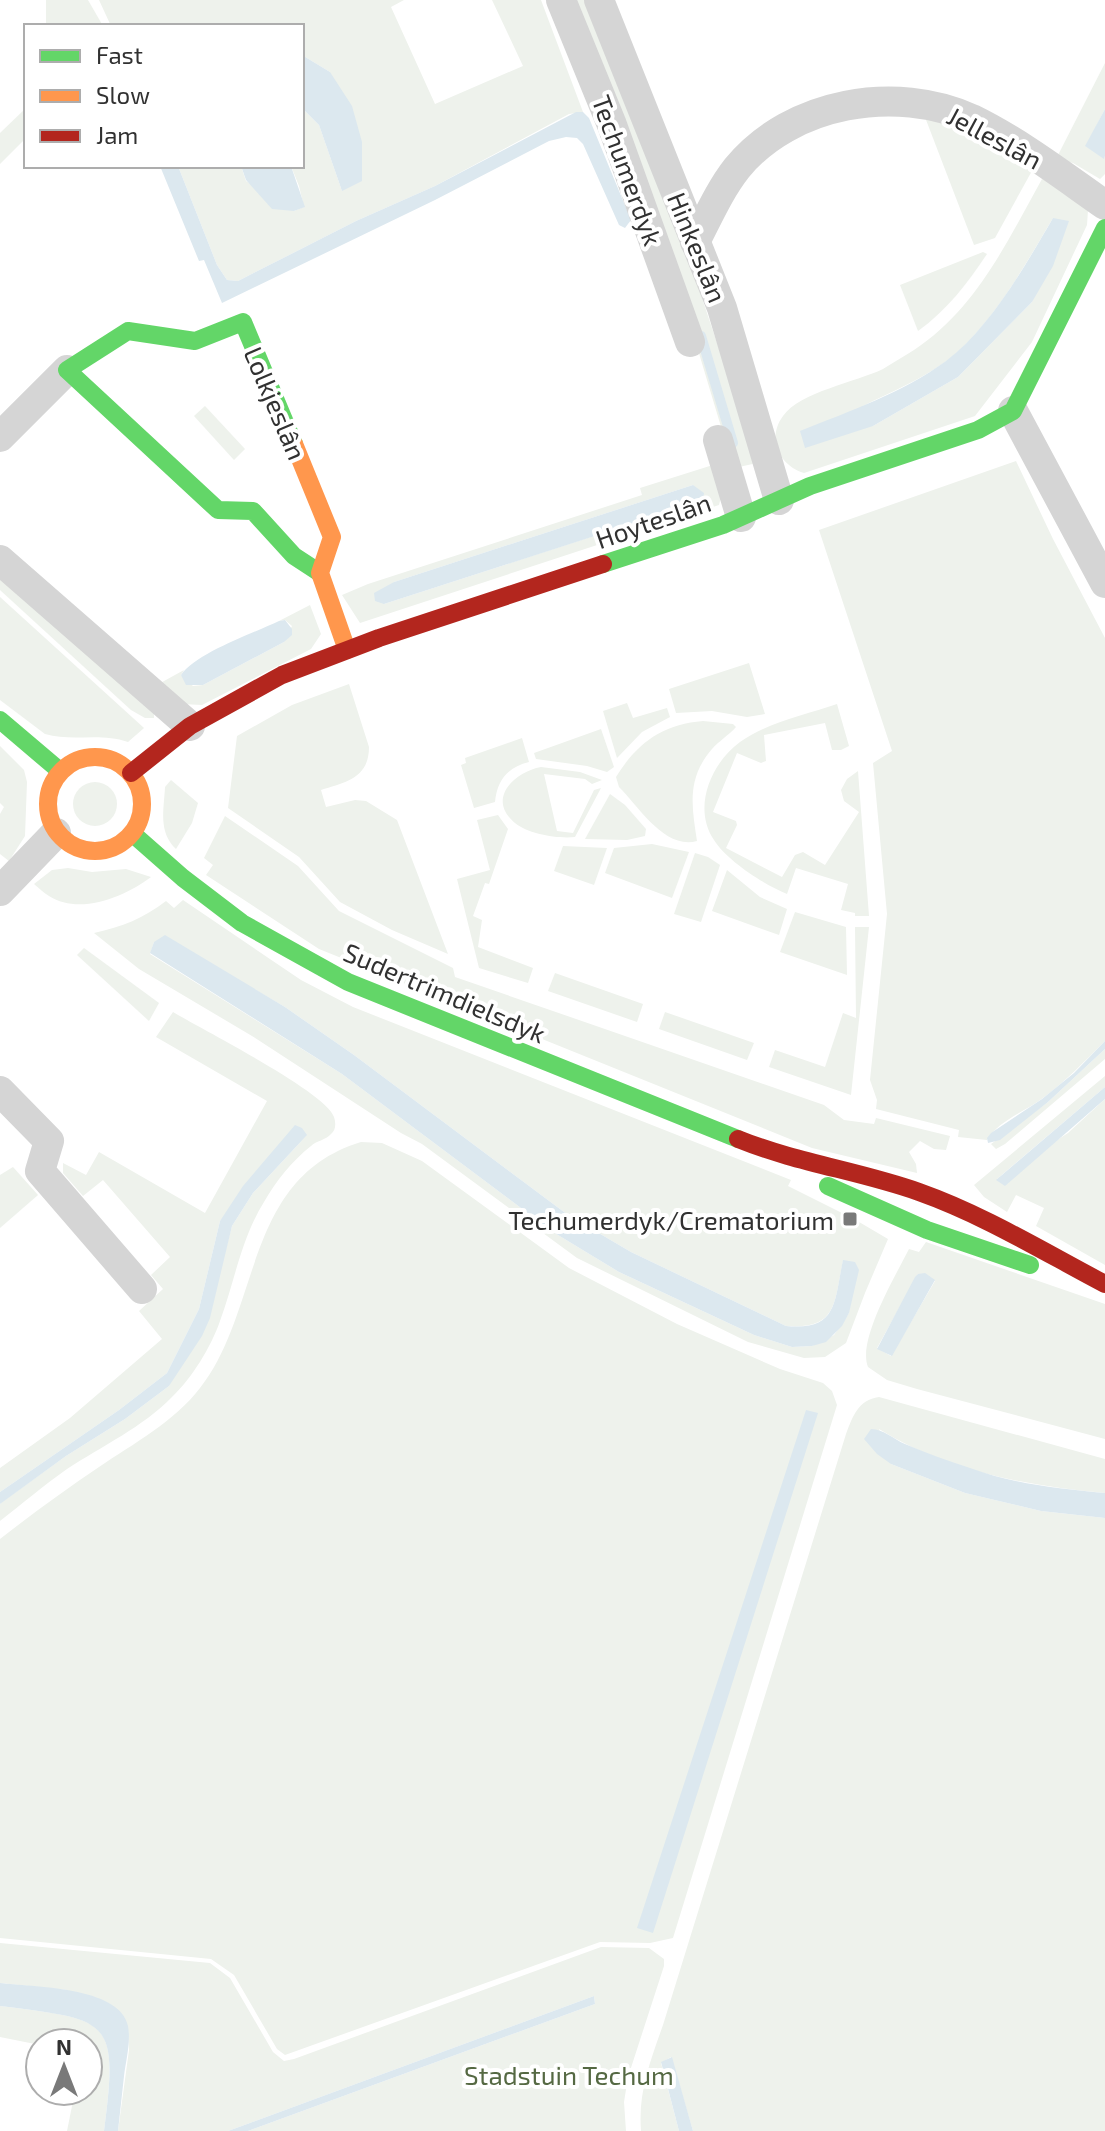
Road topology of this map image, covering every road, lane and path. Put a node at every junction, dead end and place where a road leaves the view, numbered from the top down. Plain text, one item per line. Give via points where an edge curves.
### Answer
1 (561, 0) edge
2 (599, 0) edge
3 (1105, 205) edge
4 (1105, 228) edge
5 (695, 242) junction
6 (690, 342) dead end
7 (67, 370) junction
8 (1013, 411) junction
9 (0, 437) edge
10 (718, 440) dead end
11 (779, 500) junction
12 (741, 517) junction
13 (0, 560) edge
14 (320, 573) junction
15 (1105, 583) edge
16 (347, 650) junction
17 (0, 720) edge
18 (190, 726) junction
19 (60, 771) junction
20 (131, 773) junction
21 (56, 833) junction
22 (133, 834) junction
23 (0, 891) edge
24 (0, 1091) edge
25 (764, 1150) junction
26 (1105, 1284) edge
27 (142, 1289) dead end

1 - 6 street, Techumerdyk
2 - 5 street, Hinkeslân
3 - 5 street, Jelleslân via 972,120 923,104 871,102 805,119 756,150 724,187
4 - 8 street
5 - 11 street, Hinkeslân via 722,308
7 - 9 street, Lolkjeslân
7 - 14 street via 218,510 253,511 294,556
7 - 14 street, Lolkjeslân via 128,331 195,341 243,322 332,537
8 - 11 street, Hoyteslân via 978,430
8 - 15 street
10 - 12 street
11 - 12 street, Hoyteslân
12 - 16 street, Hoyteslân
13 - 18 street
14 - 16 street
16 - 18 street, Hoyteslân via 282,675
17 - 19 street
18 - 20 street, Hoyteslân
19 - 20 street via 76,760 96,757 116,761
19 - 21 street via 47,802
20 - 22 street via 143,803
21 - 22 street via 73,848 94,853 116,848
21 - 23 street
22 - 25 street, Sudertrimdielsdyk via 242,923 348,982
24 - 27 street via 49,1141 40,1171
25 - 26 street, Sudertrimdielsdyk via 908,1223 970,1247
25 - 26 street, Sudertrimdielsdyk via 919,1192

